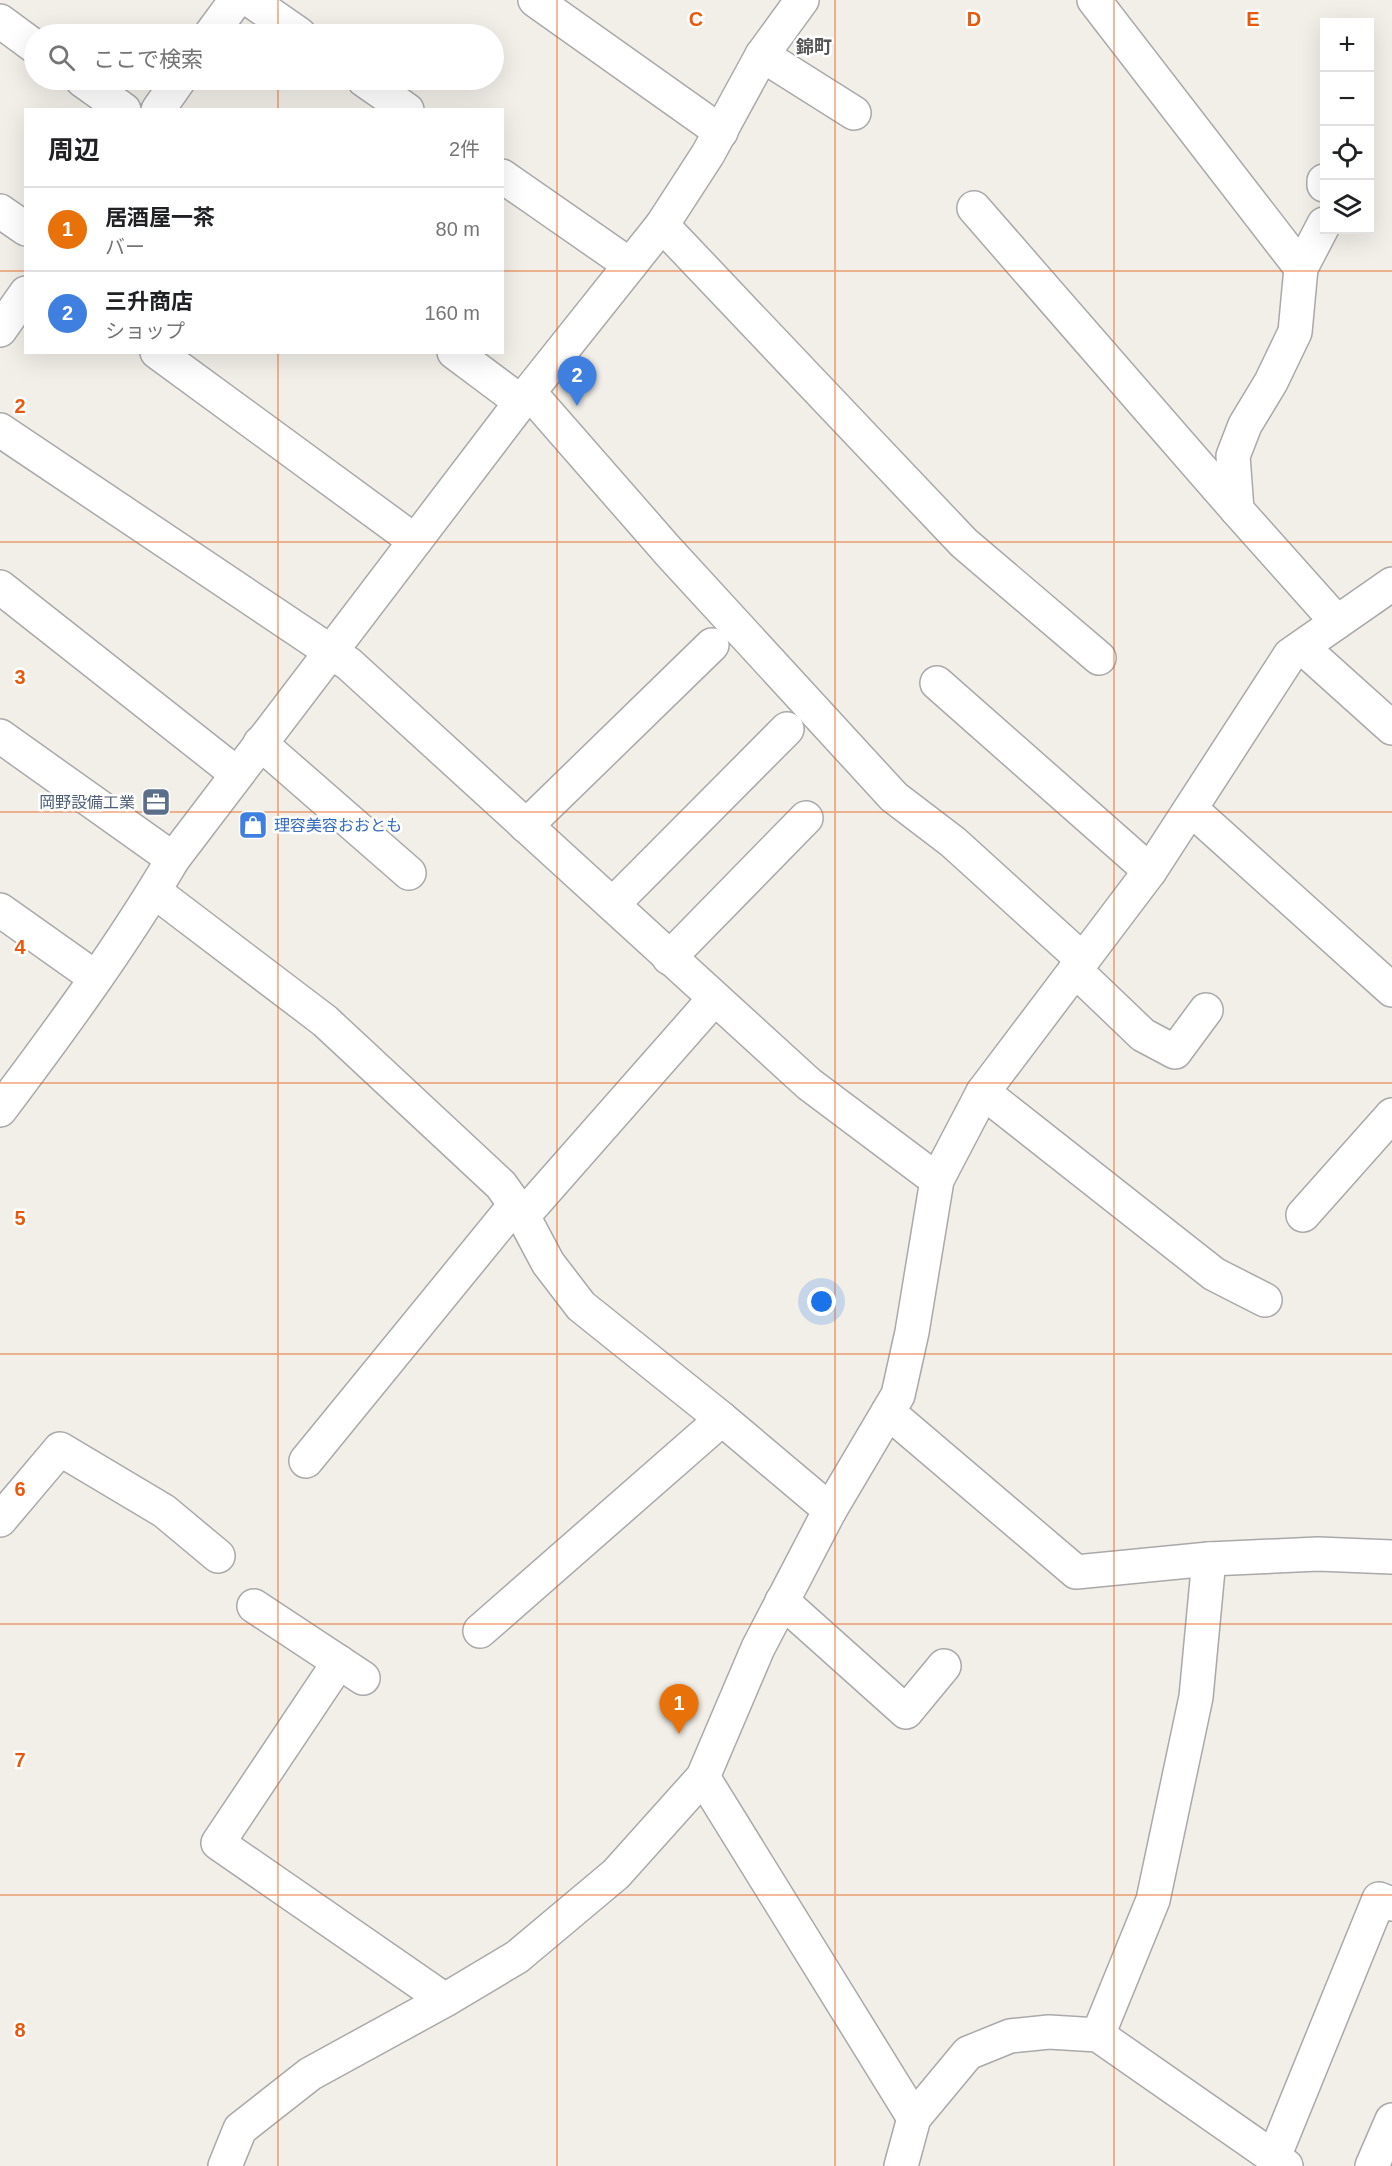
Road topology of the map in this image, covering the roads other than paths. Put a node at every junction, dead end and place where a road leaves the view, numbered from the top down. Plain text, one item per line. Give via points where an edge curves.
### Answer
1 (236, 0) edge
2 (250, 0) edge
3 (535, 0) edge
4 (802, 0) edge
5 (1094, 0) edge
6 (0, 21) edge
7 (218, 24) edge
8 (285, 24) edge
9 (24, 39) edge
10 (762, 55) junction
11 (96, 90) edge
12 (172, 90) edge
13 (378, 90) edge
14 (121, 108) edge
15 (159, 108) edge
16 (404, 108) edge
17 (854, 113) dead end
18 (721, 132) junction
19 (504, 177) edge
20 (974, 208) dead end
21 (0, 211) edge
22 (662, 225) junction
23 (24, 228) edge
24 (1320, 232) edge
25 (630, 265) junction
26 (1301, 268) junction
27 (24, 296) edge
28 (0, 330) edge
29 (160, 354) edge
30 (457, 354) edge
31 (525, 397) junction
32 (0, 430) edge
33 (1237, 510) junction
34 (415, 541) junction
35 (1392, 584) edge
36 (0, 587) edge
37 (1337, 622) junction
38 (712, 645) dead end
39 (1303, 648) junction
40 (330, 651) junction
41 (1099, 658) dead end
42 (938, 683) dead end
43 (1392, 728) edge
44 (787, 729) dead end
45 (0, 736) edge
46 (260, 743) junction
47 (237, 774) junction
48 (1191, 809) junction
49 (806, 818) dead end
50 (526, 826) junction
51 (173, 859) junction
52 (1150, 871) junction
53 (410, 873) dead end
54 (154, 891) junction
55 (613, 904) junction
56 (0, 910) edge
57 (669, 958) junction
58 (1079, 965) junction
59 (96, 978) junction
60 (1392, 990) edge
61 (714, 999) junction
62 (1206, 1010) dead end
63 (983, 1092) junction
64 (0, 1110) edge
65 (1392, 1115) edge
66 (938, 1180) junction
67 (519, 1210) junction
68 (1303, 1215) dead end
69 (1265, 1300) dead end
70 (888, 1412) junction
71 (722, 1419) junction
72 (306, 1461) dead end
73 (830, 1510) junction
74 (0, 1520) edge
75 (218, 1556) dead end
76 (1392, 1557) edge
77 (1209, 1559) junction
78 (782, 1601) junction
79 (254, 1606) dead end
80 (480, 1630) dead end
81 (944, 1666) dead end
82 (703, 1777) junction
83 (1392, 1904) edge
84 (445, 2000) junction
85 (1098, 2036) junction
86 (914, 2118) junction
87 (1392, 2120) edge
88 (1280, 2162) edge
89 (906, 2164) edge
90 (225, 2166) edge
91 (1372, 2166) edge

1 - 7 street
2 - 8 street
3 - 18 street
4 - 10 street
5 - 26 street
6 - 9 street
10 - 17 street
10 - 18 street
11 - 14 street
12 - 15 street
13 - 16 street
18 - 22 street
19 - 25 street
20 - 33 street
21 - 23 street
22 - 25 street
22 - 41 street via 964,543
24 - 26 street
25 - 31 street
26 - 33 street via 1295,332 1245,425 1233,456
27 - 28 street
29 - 34 street
30 - 31 street
31 - 34 street
31 - 58 street via 894,797 953,842
32 - 40 street
33 - 37 street
34 - 40 street
35 - 37 street
36 - 47 street
37 - 39 street
38 - 50 street
39 - 43 street
39 - 48 street via 1290,656
40 - 46 street
40 - 50 street via 350,664
42 - 52 street
44 - 55 street
45 - 51 street
46 - 47 street
46 - 53 street
47 - 51 street
48 - 52 street
48 - 60 street
49 - 57 street
50 - 55 street
51 - 54 street
52 - 58 street
54 - 59 street
54 - 67 street via 325,1021 501,1185
55 - 57 street
56 - 59 street
57 - 61 street
58 - 62 street via 1143,1035 1175,1052
58 - 63 street
59 - 64 street
61 - 66 street via 809,1084
61 - 67 street
63 - 66 street
63 - 69 street via 1214,1274
65 - 68 street
66 - 70 street via 912,1332 898,1395
67 - 71 street via 548,1263 581,1306
67 - 72 street
70 - 73 street
70 - 77 street via 1076,1572
71 - 73 street
71 - 80 street
73 - 78 street
74 - 75 street via 60,1449 164,1511
76 - 77 street via 1318,1554
77 - 85 street via 1196,1696 1153,1900
78 - 81 street via 906,1712
78 - 82 street
79 - 84 street via 351,1670 218,1843
82 - 84 street via 616,1874 517,1957
82 - 86 street
83 - 88 street via 1379,1899
84 - 90 street via 310,2074 240,2129
85 - 86 street via 1049,2032 1010,2037 968,2053
85 - 88 street
86 - 89 street
87 - 91 street

